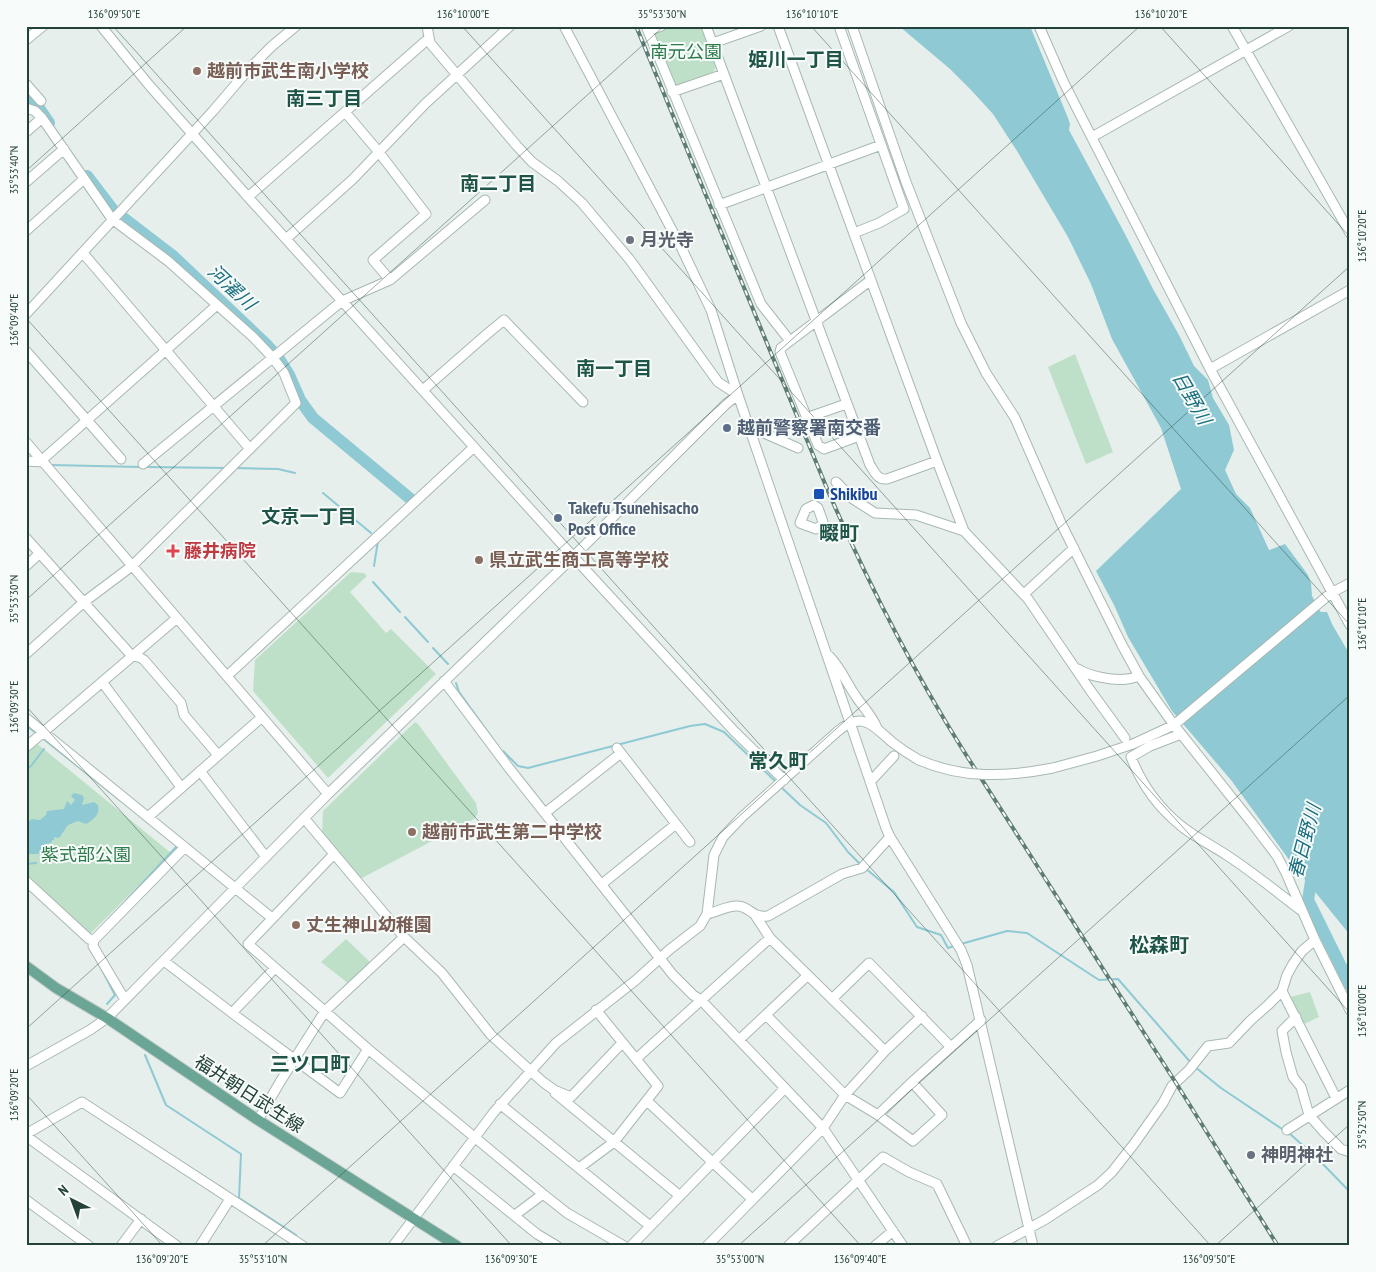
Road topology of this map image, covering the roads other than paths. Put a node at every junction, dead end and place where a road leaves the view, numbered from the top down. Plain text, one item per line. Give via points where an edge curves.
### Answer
1 (43, 26) edge
2 (101, 26) edge
3 (296, 26) edge
4 (427, 26) edge
5 (510, 26) edge
6 (564, 26) edge
7 (661, 26) edge
8 (706, 26) edge
9 (761, 26) edge
10 (778, 26) edge
11 (839, 26) edge
12 (852, 26) edge
13 (1040, 26) edge
14 (1232, 26) edge
15 (1289, 26) edge
16 (647, 28) edge
17 (428, 38) junction
18 (26, 40) edge
19 (713, 43) junction
20 (1246, 51) junction
21 (724, 74) junction
22 (457, 76) junction
23 (26, 84) edge
24 (672, 92) junction
25 (40, 101) dead end
26 (26, 108) edge
27 (344, 112) junction
28 (42, 118) junction
29 (26, 132) edge
30 (191, 132) junction
31 (1092, 137) junction
32 (881, 145) junction
33 (64, 150) junction
34 (378, 151) junction
35 (829, 165) junction
36 (84, 179) junction
37 (26, 182) edge
38 (766, 188) junction
39 (248, 197) junction
40 (485, 200) dead end
41 (719, 205) junction
42 (112, 219) junction
43 (26, 231) edge
44 (854, 233) junction
45 (1350, 233) edge
46 (286, 239) junction
47 (82, 253) junction
48 (390, 280) junction
49 (870, 280) junction
50 (1350, 290) edge
51 (342, 301) junction
52 (217, 305) junction
53 (27, 312) edge
54 (816, 322) junction
55 (790, 341) junction
56 (166, 350) junction
57 (26, 351) edge
58 (273, 358) junction
59 (1210, 369) junction
60 (423, 390) junction
61 (738, 395) junction
62 (582, 402) dead end
63 (846, 404) junction
64 (214, 406) junction
65 (806, 418) junction
66 (86, 420) junction
67 (751, 432) junction
68 (859, 436) junction
69 (26, 442) edge
70 (474, 448) junction
71 (798, 448) dead end
72 (250, 449) junction
73 (121, 459) dead end
74 (26, 461) edge
75 (42, 461) junction
76 (937, 461) junction
77 (143, 464) dead end
78 (836, 482) dead end
79 (800, 523) dead end
80 (785, 530) junction
81 (964, 531) junction
82 (26, 538) edge
83 (1074, 548) junction
84 (40, 553) junction
85 (573, 557) junction
86 (26, 566) edge
87 (132, 566) junction
88 (1350, 583) edge
89 (1331, 593) junction
90 (1024, 594) junction
91 (84, 602) junction
92 (177, 618) junction
93 (1350, 625) edge
94 (826, 652) junction
95 (26, 654) edge
96 (132, 656) junction
97 (1074, 666) junction
98 (227, 676) junction
99 (1139, 676) junction
100 (444, 681) junction
101 (102, 682) junction
102 (26, 718) edge
103 (262, 718) junction
104 (850, 722) junction
105 (1176, 724) junction
106 (877, 729) junction
107 (43, 731) junction
108 (1181, 734) junction
109 (1124, 738) dead end
110 (26, 747) edge
111 (218, 755) junction
112 (894, 756) dead end
113 (200, 771) junction
114 (870, 782) junction
115 (781, 783) junction
116 (181, 787) junction
117 (328, 794) junction
118 (545, 813) junction
119 (148, 816) junction
120 (304, 818) junction
121 (676, 824) junction
122 (890, 837) junction
123 (690, 842) dead end
124 (185, 847) junction
125 (334, 854) junction
126 (266, 857) junction
127 (602, 884) junction
128 (28, 886) edge
129 (236, 888) junction
130 (1303, 911) junction
131 (707, 914) junction
132 (755, 916) junction
133 (272, 918) junction
134 (404, 937) junction
135 (770, 938) junction
136 (94, 940) junction
137 (1315, 940) junction
138 (660, 958) junction
139 (164, 961) junction
140 (26, 966) edge
141 (275, 968) junction
142 (808, 975) junction
143 (1282, 991) junction
144 (832, 999) junction
145 (125, 1000) junction
146 (701, 1000) junction
147 (596, 1010) junction
148 (1350, 1010) edge
149 (325, 1011) junction
150 (232, 1013) junction
151 (766, 1015) junction
152 (922, 1016) junction
153 (1296, 1016) junction
154 (107, 1018) junction
155 (981, 1020) junction
156 (739, 1040) junction
157 (622, 1043) junction
158 (951, 1047) junction
159 (368, 1049) junction
160 (885, 1051) junction
161 (295, 1058) junction
162 (636, 1059) junction
163 (26, 1066) edge
164 (530, 1071) junction
165 (912, 1082) junction
166 (548, 1086) junction
167 (785, 1088) junction
168 (1350, 1090) edge
169 (844, 1095) junction
170 (1336, 1098) junction
171 (647, 1100) junction
172 (500, 1104) junction
173 (1310, 1114) junction
174 (878, 1115) junction
175 (258, 1120) junction
176 (822, 1128) junction
177 (1287, 1130) dead end
178 (26, 1135) edge
179 (474, 1138) junction
180 (614, 1142) junction
181 (1350, 1152) edge
182 (712, 1163) junction
183 (453, 1166) junction
184 (579, 1168) junction
185 (858, 1180) junction
186 (543, 1194) junction
187 (680, 1196) junction
188 (230, 1199) junction
189 (752, 1199) junction
190 (26, 1200) edge
191 (515, 1215) junction
192 (140, 1219) junction
193 (414, 1219) junction
194 (650, 1226) junction
195 (1028, 1228) junction
196 (893, 1231) junction
197 (89, 1246) edge
198 (121, 1246) edge
199 (177, 1246) edge
200 (200, 1246) edge
201 (302, 1246) edge
202 (393, 1246) edge
203 (457, 1246) edge
204 (558, 1246) edge
205 (624, 1246) edge
206 (631, 1246) edge
207 (707, 1246) edge
208 (788, 1246) edge
209 (876, 1246) edge
210 (903, 1246) edge
211 (968, 1246) edge
212 (997, 1246) edge
213 (1033, 1246) edge

1 - 18 street
2 - 30 street
3 - 30 street via 256,61
4 - 17 street
5 - 22 street
6 - 61 street via 711,310
7 - 16 street
8 - 19 street
9 - 19 street
10 - 35 street
11 - 32 street
12 - 83 street via 909,191 961,323 978,358 1015,418
13 - 31 street
14 - 20 street
15 - 20 street
16 - 24 street
17 - 22 street
17 - 27 street
19 - 21 street
20 - 31 street
20 - 45 street
21 - 24 street
21 - 38 street
22 - 34 street
22 - 61 street via 527,157 582,203 630,260 718,382
23 - 25 street
24 - 41 street
26 - 28 street
27 - 34 street
27 - 39 street
28 - 29 street
28 - 33 street
30 - 39 street
30 - 42 street
31 - 59 street
32 - 35 street
32 - 44 street via 904,209 879,224
33 - 36 street
33 - 37 street
34 - 46 street via 342,189
34 - 48 street via 426,214 373,260
35 - 38 street
35 - 44 street
36 - 42 street
36 - 43 street
38 - 41 street
38 - 54 street
39 - 46 street
40 - 48 street
41 - 55 street via 761,304
42 - 47 street
42 - 52 street via 168,261
44 - 49 street
46 - 51 street
47 - 53 street
47 - 56 street
48 - 51 street
49 - 54 street
49 - 76 street
50 - 59 street
51 - 58 street
51 - 60 street
52 - 56 street
52 - 58 street
54 - 55 street
54 - 63 street
55 - 65 street via 780,352
56 - 64 street
56 - 66 street
57 - 66 street
58 - 64 street
58 - 72 street via 284,373 296,403
59 - 89 street
60 - 62 street via 504,320
60 - 70 street
61 - 67 street
61 - 85 street
63 - 65 street
63 - 68 street
64 - 72 street
64 - 77 street
65 - 68 street via 818,445 824,449
66 - 73 street
66 - 75 street
67 - 71 street via 757,430
67 - 80 street
68 - 76 street via 870,465 882,480
69 - 75 street
70 - 85 street
70 - 98 street
72 - 87 street
74 - 75 street
75 - 87 street
76 - 81 street
78 - 81 street via 853,499 875,513 916,515
79 - 80 street
80 - 94 street
81 - 90 street
82 - 84 street
83 - 90 street
83 - 99 street
84 - 86 street
84 - 91 street
85 - 100 street
85 - 115 street
87 - 91 street
87 - 92 street
88 - 89 street
89 - 93 street
89 - 105 street
90 - 97 street
91 - 95 street
91 - 96 street
92 - 96 street
92 - 98 street
94 - 104 street
94 - 106 street
96 - 101 street
96 - 111 street via 144,660 181,703 184,715
97 - 99 street via 1084,674 1095,676 1127,680
97 - 109 street
98 - 103 street
99 - 105 street
100 - 117 street
100 - 118 street
101 - 107 street
101 - 116 street
102 - 107 street
103 - 111 street
103 - 117 street
104 - 106 street via 863,721
104 - 114 street
104 - 115 street
105 - 106 street, bridge via 1097,756 1005,776 948,771 919,760
105 - 108 street
107 - 110 street
107 - 119 street
108 - 130 street via 1262,834 1277,856
108 - 130 street via 1131,757 1146,786 1180,826 1228,856
111 - 113 street
112 - 114 street
113 - 116 street
113 - 126 street
114 - 122 street
115 - 131 street via 723,837 714,855
116 - 119 street
117 - 120 street
118 - 121 street via 619,751
118 - 127 street
119 - 124 street
120 - 125 street
120 - 126 street
121 - 123 street
121 - 127 street
122 - 132 street via 862,868 842,874 768,916
122 - 155 street via 968,965
124 - 129 street
124 - 136 street
125 - 133 street
125 - 134 street
126 - 129 street
127 - 138 street
128 - 136 street
129 - 133 street
129 - 139 street
130 - 137 street
131 - 132 street via 737,906
131 - 138 street via 700,926
132 - 135 street
133 - 141 street via 248,944
134 - 149 street
134 - 164 street via 442,973 491,1034
135 - 142 street
135 - 146 street
136 - 145 street via 93,946
137 - 143 street via 1293,964
137 - 148 street
138 - 146 street
138 - 147 street
139 - 145 street
139 - 150 street
140 - 154 main road, 福井朝日武生線
141 - 149 street
141 - 150 street
142 - 144 street
142 - 151 street
143 - 153 street
143 - 195 street via 1229,1043 1208,1046 1169,1090 1112,1172 1098,1185
144 - 152 street via 869,963
144 - 160 street
145 - 154 street
146 - 156 street
146 - 162 street
147 - 157 street
147 - 164 street via 561,1037
149 - 159 street
149 - 161 street
150 - 161 street
151 - 156 street
151 - 169 street
152 - 158 street
152 - 160 street
153 - 170 street
153 - 173 street via 1282,1031 1294,1077
154 - 163 street
154 - 175 main road, 福井朝日武生線
155 - 158 street
155 - 195 street
156 - 167 street
157 - 162 street
157 - 166 street via 571,1097
158 - 165 street
159 - 161 street via 340,1093
159 - 179 street
160 - 169 street
161 - 175 street
162 - 171 street via 658,1086
164 - 166 street
164 - 172 street
165 - 174 street
165 - 174 street via 942,1115 913,1141
166 - 180 street
167 - 176 street
167 - 182 street
168 - 170 street
169 - 174 street
169 - 176 street
170 - 173 street
171 - 180 street
171 - 182 street
172 - 179 street
172 - 184 street
173 - 177 street
173 - 181 street via 1330,1138
175 - 193 main road, 福井朝日武生線
176 - 185 street
176 - 189 street
178 - 188 street via 82,1102
178 - 192 street
179 - 183 street
179 - 186 street
180 - 184 street
180 - 187 street
182 - 187 street
182 - 189 street
183 - 191 street
183 - 193 street
184 - 194 street
185 - 196 street
185 - 208 street
185 - 211 street via 883,1157 937,1184
186 - 191 street
186 - 205 street via 567,1213
187 - 194 street
188 - 200 street
188 - 201 street
189 - 207 street
190 - 197 street
191 - 204 street via 537,1234
192 - 198 street
192 - 199 street
193 - 202 street
193 - 203 main road, 福井朝日武生線
194 - 206 street
195 - 212 street
195 - 213 street
196 - 209 street
196 - 210 street

